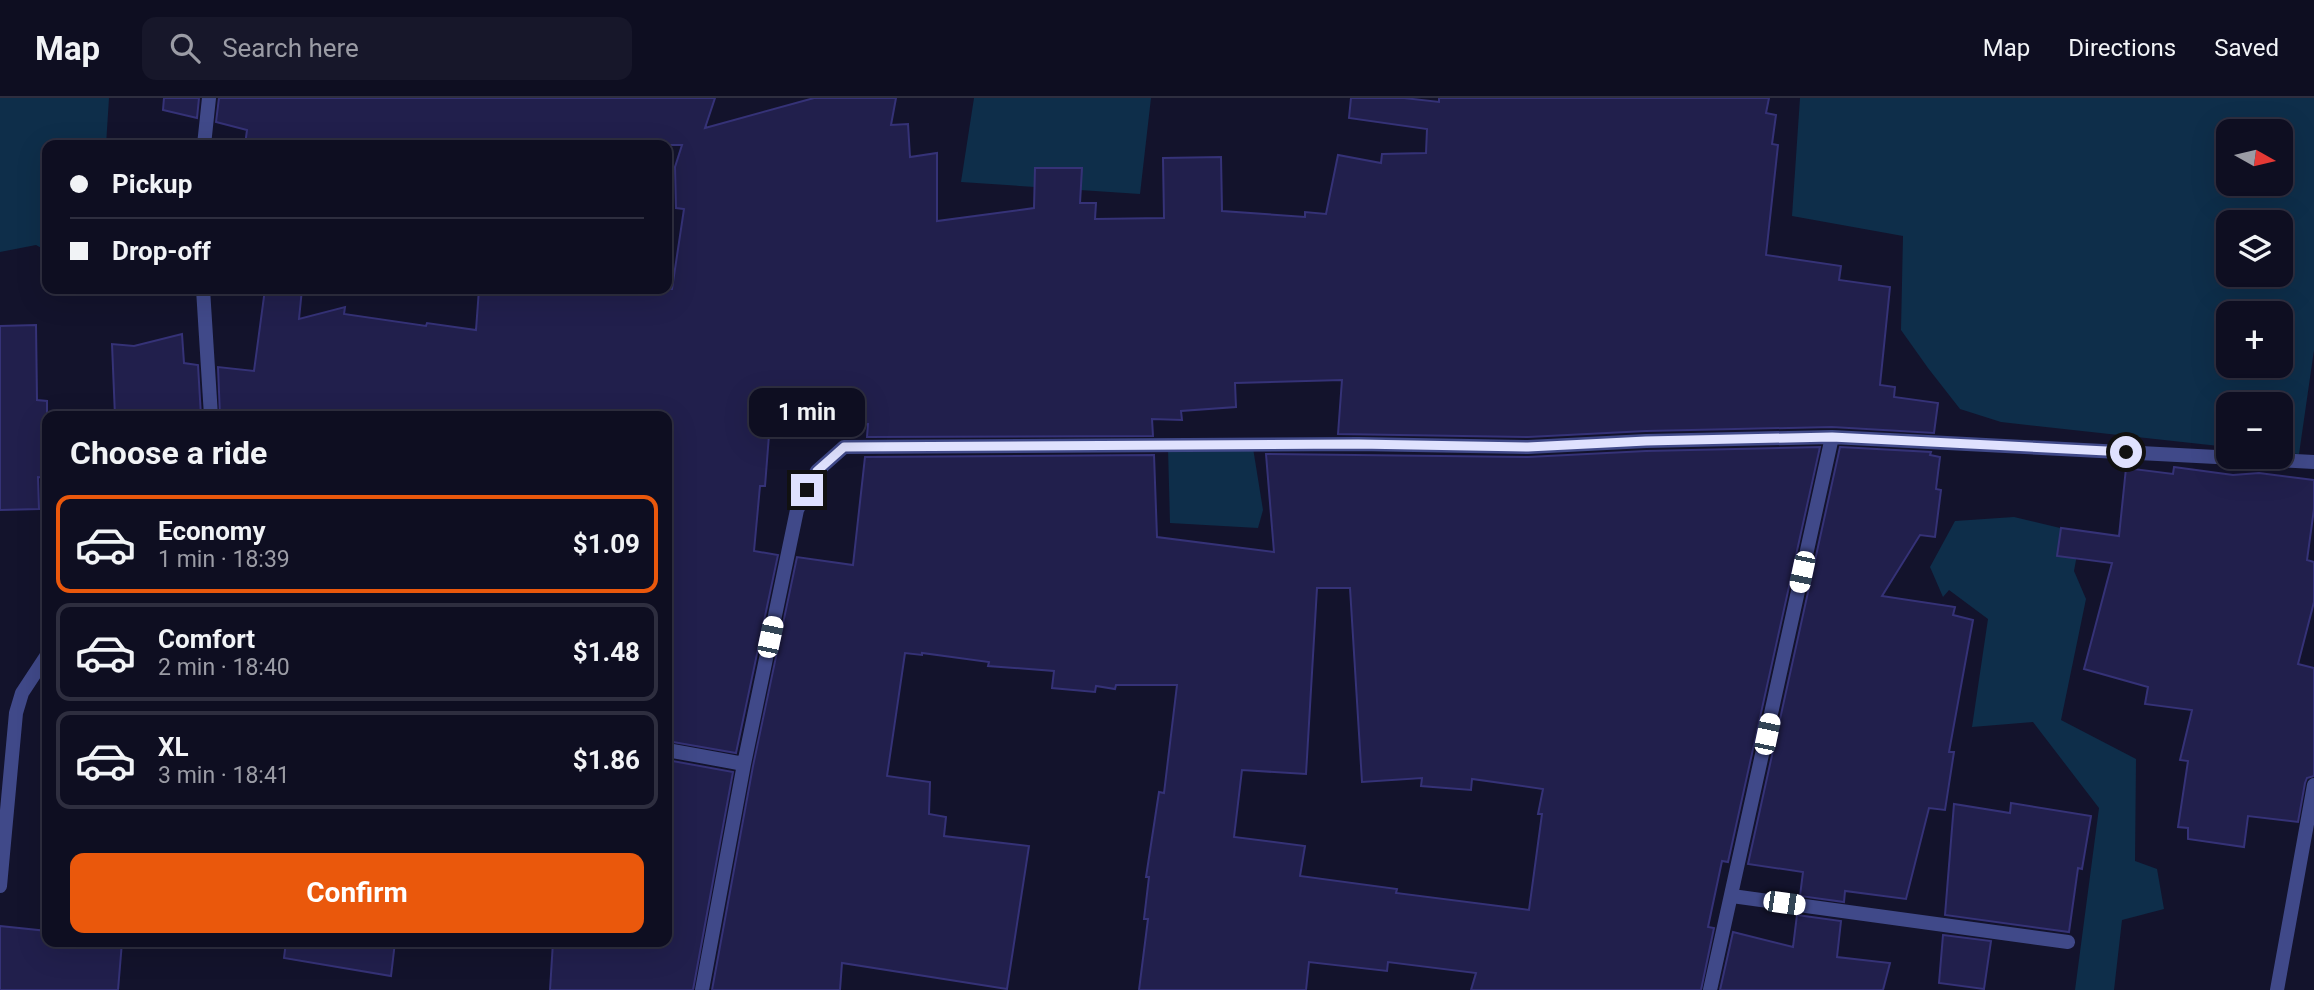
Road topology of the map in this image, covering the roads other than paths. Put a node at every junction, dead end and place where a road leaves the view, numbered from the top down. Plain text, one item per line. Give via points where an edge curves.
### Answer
1 (209, 98) edge
2 (205, 140) edge
3 (203, 294) edge
4 (211, 411) edge
5 (1832, 437) junction
6 (2314, 462) edge
7 (42, 663) edge
8 (672, 751) edge
9 (744, 764) junction
10 (2314, 785) edge
11 (0, 886) edge
12 (1732, 896) junction
13 (2068, 942) dead end
14 (702, 990) edge
15 (1710, 990) edge
16 (2277, 990) edge

1 - 2 street
3 - 4 street
5 - 6 street
5 - 9 street via 1528,447 844,447 817,471 797,510
5 - 12 street
7 - 11 street via 22,693 16,713
8 - 9 street
9 - 14 street
10 - 16 street
12 - 13 street
12 - 15 street

